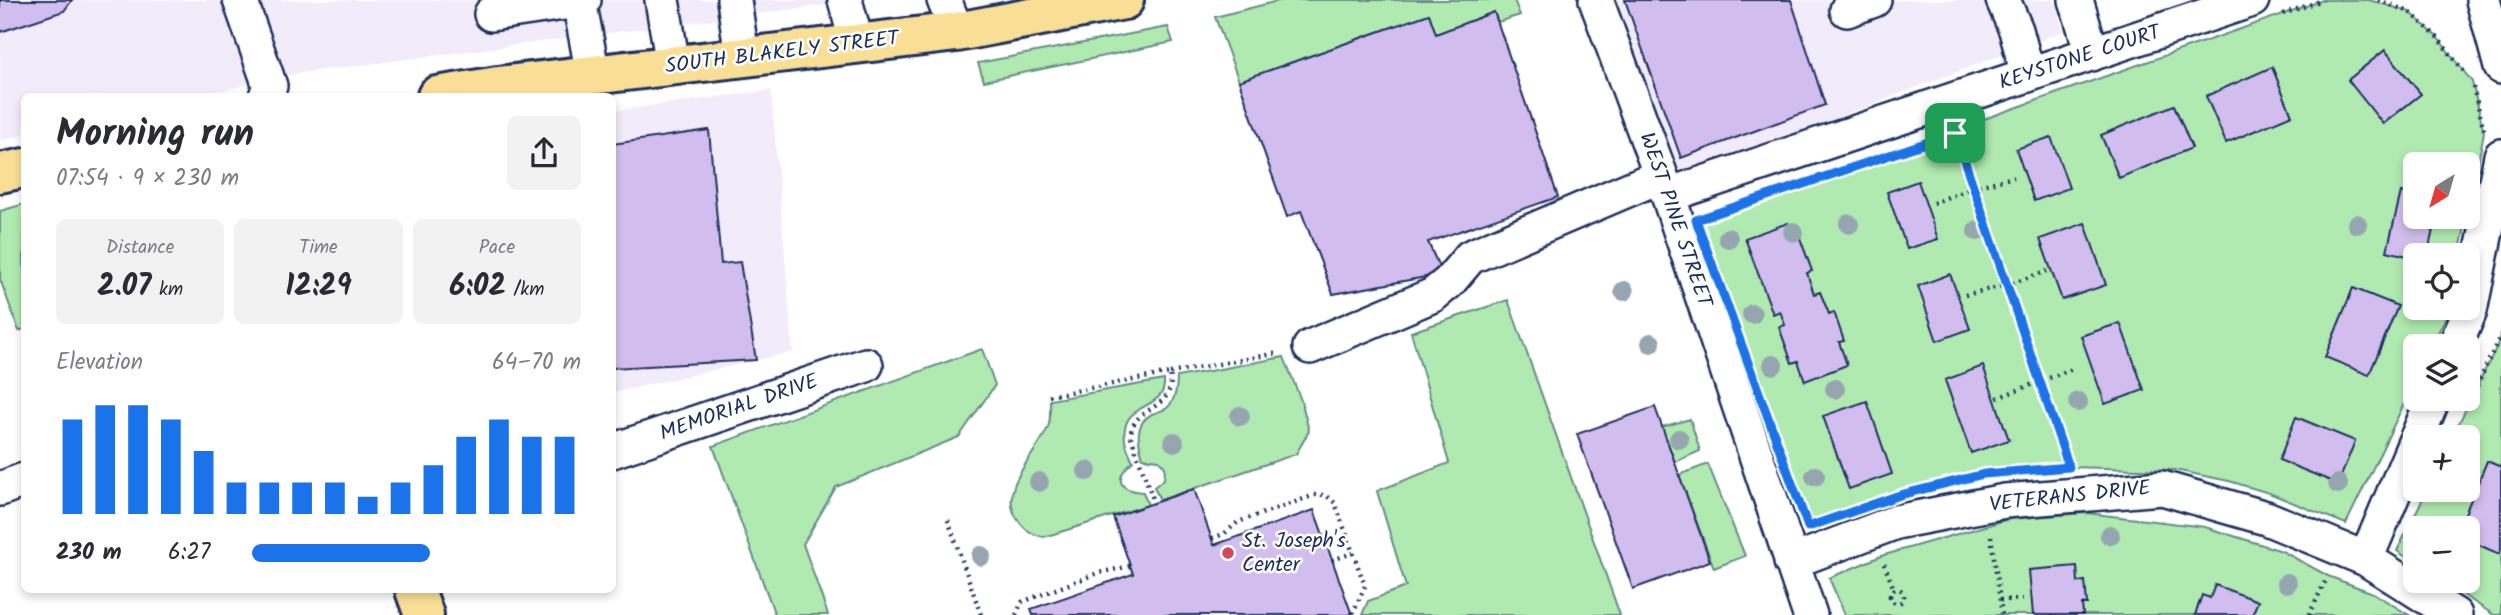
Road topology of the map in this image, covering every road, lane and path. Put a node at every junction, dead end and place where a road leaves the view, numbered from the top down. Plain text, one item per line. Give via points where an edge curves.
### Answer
1 (240, 0) edge
2 (581, 0) edge
3 (662, 0) edge
4 (734, 0) edge
5 (845, 0) edge
6 (1125, 0) edge
7 (1596, 0) edge
8 (2003, 0) edge
9 (2076, 0) edge
10 (2323, 0) edge
11 (2378, 0) edge
12 (2483, 0) edge
13 (2262, 10) edge
14 (491, 14) dead end
15 (950, 16) edge
16 (857, 44) junction
17 (2092, 54) junction
18 (742, 57) junction
19 (673, 65) junction
20 (2501, 67) edge
21 (593, 75) junction
22 (2028, 75) junction
23 (267, 93) edge
24 (455, 93) edge
25 (1969, 128) dead end
26 (2493, 144) edge
27 (21, 169) edge
28 (0, 173) edge
29 (2014, 177) dead end
30 (1664, 186) junction
31 (1974, 187) junction
32 (1933, 203) dead end
33 (2047, 271) dead end
34 (2007, 285) junction
35 (1965, 295) dead end
36 (2501, 332) edge
37 (2460, 334) edge
38 (1296, 349) joint
39 (866, 365) dead end
40 (2075, 368) dead end
41 (1170, 373) junction
42 (2041, 383) junction
43 (1049, 396) dead end
44 (1997, 398) dead end
45 (2463, 415) dead end
46 (616, 450) edge
47 (2057, 468) dead end
48 (2403, 471) edge
49 (1154, 502) dead end
50 (948, 520) dead end
51 (1989, 525) dead end
52 (1212, 538) dead end
53 (1353, 552) junction
54 (1881, 556) dead end
55 (2366, 558) junction
56 (1332, 560) dead end
57 (1791, 562) junction
58 (1131, 566) dead end
59 (2328, 576) dead end
60 (1894, 589) dead end
61 (416, 593) edge
62 (2028, 599) dead end
63 (2000, 600) junction
64 (424, 615) edge
65 (981, 615) edge
66 (1016, 615) edge
67 (1352, 615) edge
68 (1810, 615) edge
69 (2002, 615) edge
70 (2309, 615) edge
71 (2455, 615) edge

1 - 23 street via 270,86
2 - 14 street
2 - 21 street
3 - 19 street
4 - 18 street
5 - 16 street
6 - 15 main road, SOUTH BLAKELY STREET
7 - 30 street, WEST PINE STREET
8 - 22 street
9 - 17 street
10 - 13 path
11 - 26 path via 2410,12 2437,37 2472,82
12 - 20 street
13 - 17 street, KEYSTONE COURT
15 - 16 main road, SOUTH BLAKELY STREET
16 - 18 main road, SOUTH BLAKELY STREET
17 - 22 street, KEYSTONE COURT
18 - 19 main road, SOUTH BLAKELY STREET
19 - 21 main road, SOUTH BLAKELY STREET
21 - 24 main road, SOUTH BLAKELY STREET
22 - 30 street, KEYSTONE COURT
25 - 31 path via 1955,133
26 - 37 street via 2470,311
27 - 28 main road
29 - 31 path
30 - 38 street, KEYSTONE COURT via 1470,257 1433,295
30 - 57 street, WEST PINE STREET
31 - 32 path
31 - 34 path
33 - 34 path
34 - 35 path
34 - 42 path
36 - 45 path
38 - 41 path
39 - 46 street, MEMORIAL DRIVE
40 - 42 path
41 - 43 path
41 - 49 path via 1167,398 1130,427
42 - 44 path
42 - 47 path via 2069,467
48 - 55 street
50 - 65 path
51 - 63 path
52 - 53 path via 1238,522 1318,494 1335,503
53 - 56 path
53 - 67 path via 1365,586
54 - 60 path
55 - 57 street, VETERANS DRIVE via 2266,519 2162,488 2005,501 1896,522
55 - 71 street, VETERANS DRIVE
57 - 68 street, WEST PINE STREET
58 - 66 path via 1098,573 1022,602
59 - 70 path
61 - 64 main road
62 - 63 path
63 - 69 path

